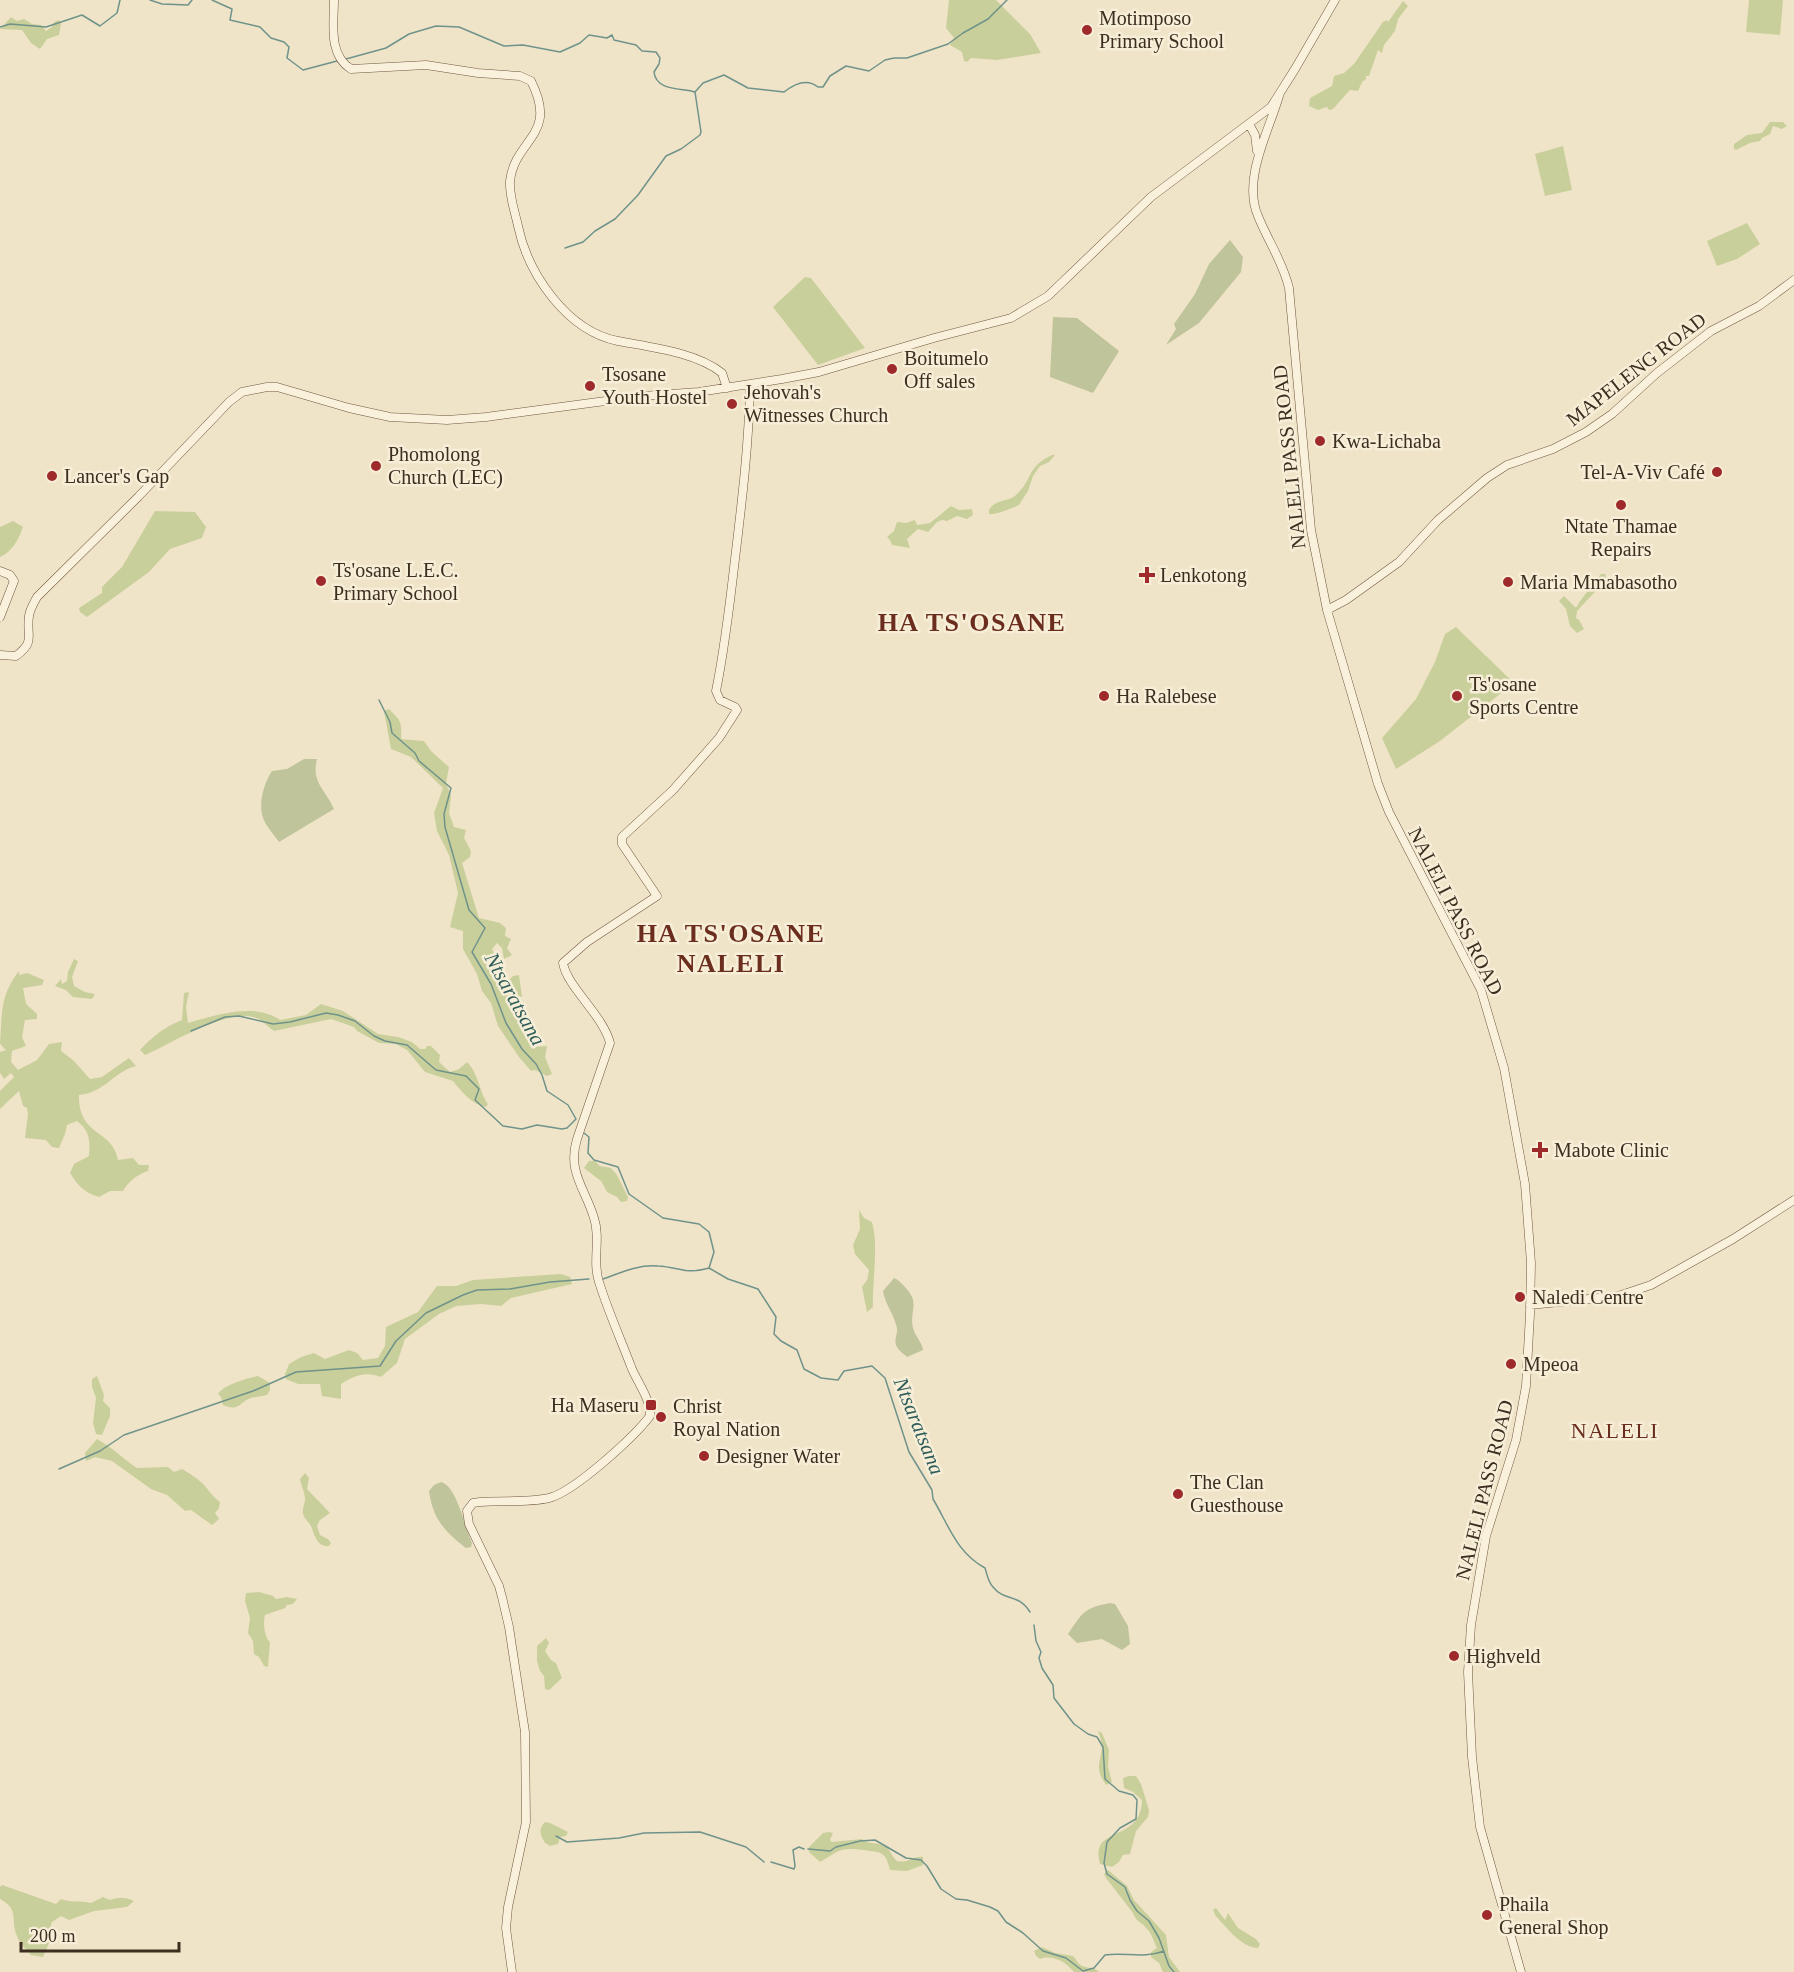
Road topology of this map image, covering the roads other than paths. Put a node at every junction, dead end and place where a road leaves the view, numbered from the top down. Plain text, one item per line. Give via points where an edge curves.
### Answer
1 (334, 0) edge
2 (1335, 0) edge
3 (1279, 96) junction
4 (1253, 121) junction
5 (1263, 141) junction
6 (1258, 156) junction
7 (1794, 280) edge
8 (750, 385) junction
9 (727, 388) junction
10 (0, 571) edge
11 (1327, 610) junction
12 (0, 617) edge
13 (0, 655) edge
14 (1794, 1200) edge
15 (1530, 1305) junction
16 (512, 1972) edge
17 (1521, 1972) edge

1 - 9 main road via 334,43 345,66 351,69 426,64 520,76 531,81 541,117 518,161 510,190 521,242 539,280 573,318 594,332 705,363 722,373
2 - 3 main road
3 - 4 main road
3 - 5 main road
4 - 5 main road via 1262,128
4 - 6 main road
4 - 8 main road via 1151,197 1058,288 1026,311 1003,321 838,366
5 - 6 main road
6 - 11 main road, NALELI PASS ROAD via 1253,198 1286,272 1289,288 1311,530
7 - 11 main road, MAPELENG ROAD via 1760,306 1711,331 1586,432 1507,465 1487,478 1438,520 1399,562
8 - 9 main road
8 - 16 main road via 743,495 716,694 738,710 724,732 673,790 622,837 622,844 657,896 587,942 563,963 610,1042 577,1139 573,1165 595,1221 594,1266 650,1416 578,1484 560,1494 532,1500 480,1502 467,1511 469,1524 502,1597 525,1732 526,1822 506,1928
9 - 13 main road via 447,420 390,417 277,387 242,392 37,597 29,619 30,642 25,649 15,656
10 - 12 main road via 14,581
11 - 15 main road, NALELI PASS ROAD via 1389,812 1481,990 1496,1038 1525,1184
14 - 15 main road via 1651,1285 1618,1296
15 - 17 main road, NALELI PASS ROAD via 1526,1386 1516,1440 1486,1536 1471,1624 1468,1672 1480,1827

